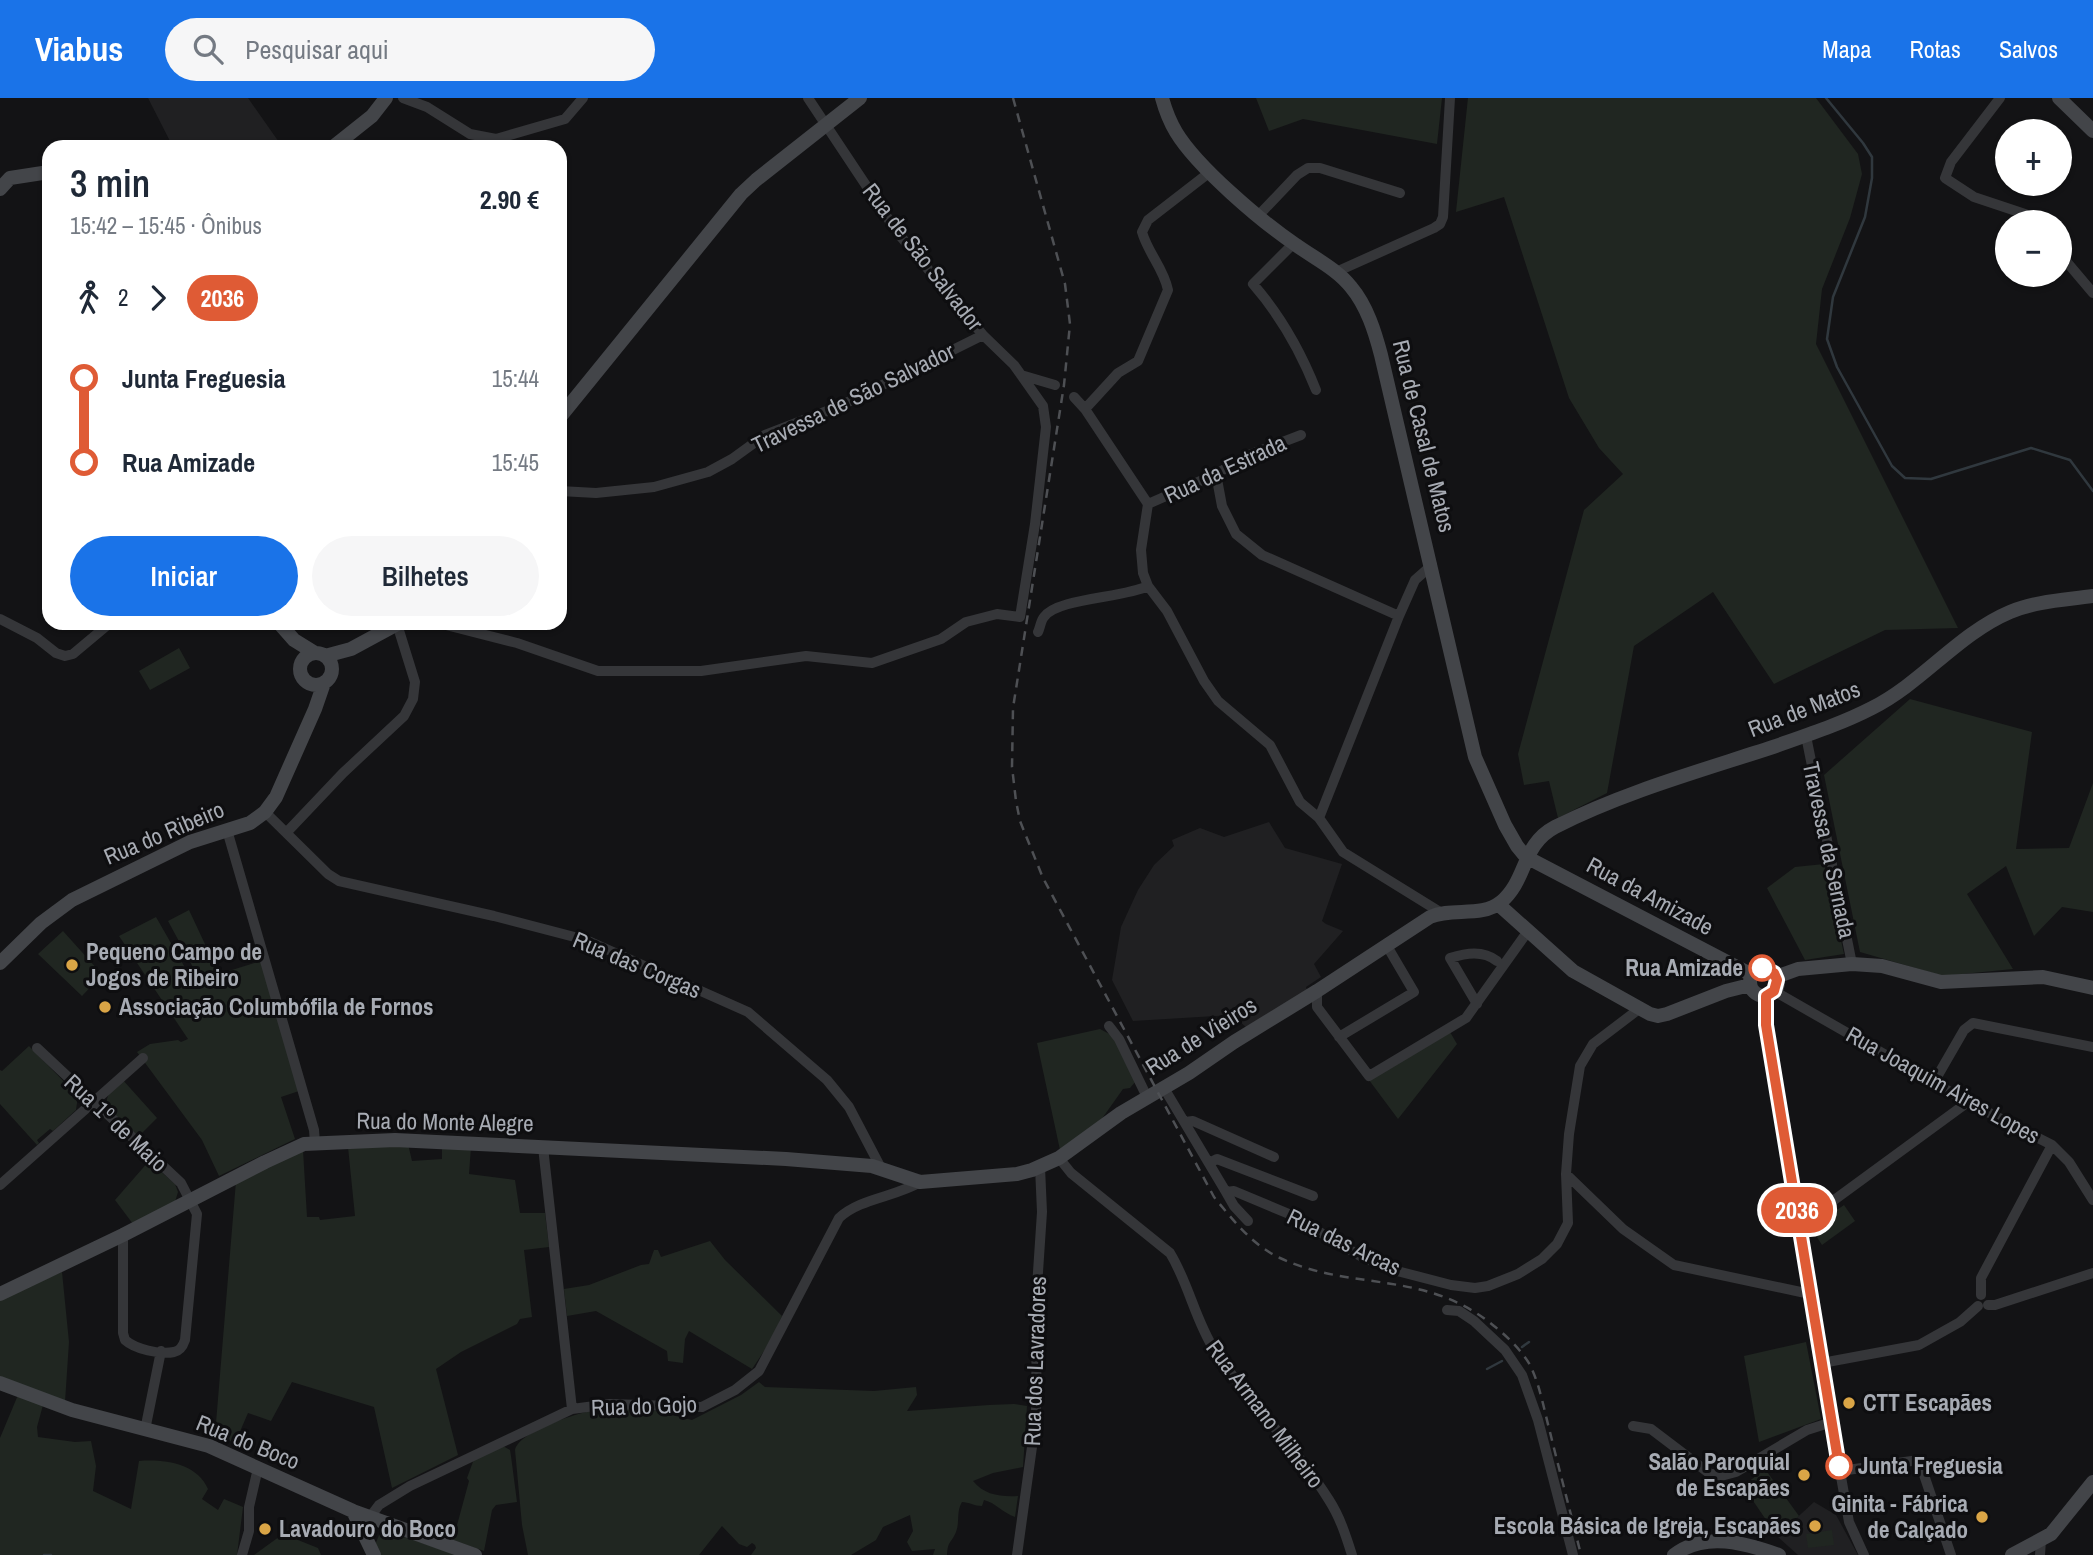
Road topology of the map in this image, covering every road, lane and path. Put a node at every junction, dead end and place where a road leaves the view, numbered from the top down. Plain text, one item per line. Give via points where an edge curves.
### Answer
1 (386, 98) edge
2 (403, 98) edge
3 (583, 98) edge
4 (808, 98) edge
5 (860, 98) edge
6 (1162, 98) edge
7 (1450, 98) edge
8 (2000, 98) edge
9 (2059, 98) edge
10 (826, 124) junction
11 (2093, 131) edge
12 (342, 140) edge
13 (1210, 172) junction
14 (42, 173) edge
15 (0, 189) edge
16 (1400, 193) dead end
17 (2013, 210) edge
18 (1258, 216) junction
19 (1293, 244) junction
20 (2072, 268) edge
21 (1336, 272) junction
22 (2093, 293) edge
23 (983, 335) junction
24 (1021, 375) junction
25 (1055, 384) dead end
26 (1316, 390) dead end
27 (1074, 397) dead end
28 (567, 408) edge
29 (1085, 409) junction
30 (1301, 435) dead end
31 (1216, 474) junction
32 (567, 492) edge
33 (1149, 505) junction
34 (1432, 565) junction
35 (1148, 586) junction
36 (2093, 596) edge
37 (1399, 616) junction
38 (0, 619) edge
39 (102, 630) edge
40 (285, 630) edge
41 (387, 630) edge
42 (400, 630) edge
43 (466, 630) edge
44 (1038, 632) dead end
45 (294, 640) junction
46 (324, 665) junction
47 (303, 673) junction
48 (310, 717) junction
49 (1805, 736) junction
50 (265, 812) junction
51 (1319, 818) junction
52 (227, 830) junction
53 (288, 832) junction
54 (1526, 857) junction
55 (1498, 904) junction
56 (1440, 912) junction
57 (1528, 931) junction
58 (1387, 946) junction
59 (1497, 961) dead end
60 (0, 963) edge
61 (1852, 964) junction
62 (1751, 980) junction
63 (1772, 988) junction
64 (2093, 988) edge
65 (1317, 991) junction
66 (1477, 1004) junction
67 (1639, 1009) junction
68 (1108, 1026) dead end
69 (1339, 1037) junction
70 (2093, 1047) edge
71 (37, 1048) dead end
72 (143, 1058) dead end
73 (1934, 1082) junction
74 (1164, 1088) junction
75 (1147, 1097) junction
76 (92, 1102) junction
77 (1968, 1102) junction
78 (1185, 1122) junction
79 (315, 1143) junction
80 (2052, 1145) junction
81 (543, 1147) junction
82 (1274, 1157) dead end
83 (1059, 1158) junction
84 (1209, 1163) junction
85 (1040, 1167) junction
86 (881, 1168) junction
87 (1566, 1174) junction
88 (920, 1182) junction
89 (0, 1185) edge
90 (1226, 1192) junction
91 (1313, 1196) dead end
92 (191, 1200) junction
93 (2093, 1200) edge
94 (1248, 1221) dead end
95 (1800, 1225) junction
96 (123, 1235) junction
97 (2093, 1273) edge
98 (0, 1294) edge
99 (1810, 1294) junction
100 (1982, 1302) junction
101 (1447, 1310) dead end
102 (161, 1351) junction
103 (1822, 1363) junction
104 (0, 1384) edge
105 (572, 1409) junction
106 (1832, 1423) junction
107 (1633, 1426) dead end
108 (145, 1430) junction
109 (258, 1468) junction
110 (1840, 1471) junction
111 (2093, 1482) edge
112 (353, 1511) junction
113 (370, 1517) junction
114 (2041, 1540) junction
115 (372, 1550) edge
116 (242, 1555) edge
117 (475, 1555) edge
118 (1017, 1555) edge
119 (1352, 1555) edge
120 (1573, 1555) edge
121 (1674, 1555) edge
122 (1779, 1555) edge
123 (1864, 1555) edge
124 (1951, 1555) edge
125 (2012, 1555) edge
126 (2040, 1555) edge

1 - 12 street
2 - 3 street via 470,134 496,139 565,119
4 - 10 street, Rua de São Salvador
5 - 10 street
6 - 13 street, Rua de Casal de Matos via 1175,132
7 - 21 street via 1440,223
8 - 17 street via 1951,162 1945,178 1975,197
9 - 11 street
10 - 23 street, Rua de São Salvador via 897,232
10 - 28 street via 741,194
13 - 18 street, Rua de Casal de Matos
13 - 29 street via 1148,220 1142,232 1145,243 1166,277 1168,290 1138,361 1118,373
14 - 15 street via 10,178
16 - 18 street via 1308,168
18 - 19 street, Rua de Casal de Matos
19 - 21 street, Rua de Casal de Matos
19 - 26 street via 1253,284 1304,360
20 - 22 street
21 - 34 street, Rua de Casal de Matos via 1352,287 1377,337
23 - 24 street, Rua de São Salvador
23 - 32 street, Travessa de São Salvador via 840,406 765,435 708,472 654,487 596,494
24 - 25 street
24 - 43 street, Rua de São Salvador via 1043,406 1045,427 1020,617 997,614 966,622 941,639 872,663 806,656 701,671 598,671
27 - 29 street
29 - 33 street
30 - 31 street, Rua da Estrada via 1249,455
31 - 33 street, Rua da Estrada
31 - 37 street via 1222,506 1236,534 1262,555
33 - 35 street via 1141,550
34 - 37 street via 1415,580
34 - 54 street, Rua de Casal de Matos via 1475,757 1505,825
35 - 44 street via 1135,593 1078,601 1052,610
35 - 51 street via 1218,701 1270,745 1300,802
36 - 49 street, Rua de Matos via 2011,611 1966,638 1896,695
37 - 51 street
38 - 39 street via 65,656
40 - 45 street
41 - 46 street
42 - 53 street via 415,682 404,716
45 - 46 street
45 - 47 street
46 - 47 street via 305,657
46 - 47 street via 314,685
46 - 48 street
47 - 48 street
48 - 50 street via 276,797
49 - 54 street, Rua de Matos via 1624,797 1547,832
49 - 61 street, Travessa da Sernada
50 - 52 street, Rua do Ribeiro via 250,823
50 - 53 street, Rua das Corgas
51 - 56 street via 1343,852
52 - 60 street, Rua do Ribeiro via 190,842 72,900
52 - 79 street
53 - 86 street, Rua das Corgas via 339,881 586,940 748,1012 827,1080 849,1107
54 - 55 street via 1516,884
54 - 62 street, Rua da Amizade
55 - 56 street via 1468,912
55 - 57 street
56 - 58 street, Rua de Vieiros
57 - 66 street
57 - 67 street via 1573,971
58 - 65 street, Rua de Vieiros
58 - 69 street via 1414,992
59 - 66 street via 1478,953 1450,958
61 - 63 street via 1798,969
61 - 64 street via 1882,966 1941,982 2043,976
62 - 63 street, Rua da Amizade via 1754,992
62 - 63 street via 1758,970 1766,969
62 - 67 street via 1658,1016
63 - 73 street, Rua Joaquim Aires Lopes
63 - 95 street via 1766,1025
65 - 69 street via 1317,1007
65 - 74 street, Rua de Vieiros
66 - 69 street via 1466,1018 1369,1076
67 - 87 street, Rua das Arcas via 1593,1044 1580,1066
68 - 75 street
70 - 73 street via 1973,1023 1964,1030
71 - 76 street, Rua 1º de Maio
72 - 76 street
73 - 77 street, Rua Joaquim Aires Lopes
74 - 75 street, Rua de Vieiros
74 - 78 street
75 - 83 street, Rua de Vieiros
76 - 89 street
76 - 92 street, Rua 1º de Maio via 181,1183
77 - 80 street, Rua Joaquim Aires Lopes
77 - 95 street
78 - 82 street via 1194,1121
78 - 84 street
79 - 81 street, Rua do Monte Alegre via 395,1140
79 - 92 street, Rua do Monte Alegre via 300,1145
80 - 93 street, Rua Joaquim Aires Lopes via 2069,1161
80 - 100 street via 1981,1279
81 - 86 street, Rua do Monte Alegre
81 - 105 street
83 - 85 street, Rua de Vieiros
83 - 119 street, Rua Armano Milheiro via 1071,1173 1170,1253 1202,1330 1331,1502
84 - 90 street
84 - 91 street via 1217,1159
85 - 88 street, Rua de Vieiros via 1017,1174
85 - 118 street, Rua dos Lavradores via 1036,1418
86 - 88 street, Rua do Monte Alegre
87 - 90 street, Rua das Arcas via 1568,1223 1557,1244 1518,1274 1475,1288 1397,1271 1362,1257 1289,1214 1234,1191
87 - 99 street via 1623,1229 1674,1265
88 - 105 street, Rua do Gojo via 839,1218 759,1371 735,1390 702,1407 610,1404
90 - 94 street
92 - 96 street, Rua do Monte Alegre
92 - 102 street via 197,1214 185,1340 174,1352
95 - 99 street
96 - 98 street, Rua do Monte Alegre
96 - 102 street via 125,1340
97 - 100 street via 1995,1305
99 - 103 street
100 - 103 street via 1960,1322 1919,1345
101 - 120 street via 1459,1311 1474,1321 1505,1350 1522,1374
102 - 108 street
103 - 106 street
104 - 108 street, Rua do Boco
105 - 113 street, Rua do Gojo via 410,1486 379,1505
106 - 107 street via 1807,1430 1736,1472 1721,1476 1709,1473 1651,1429
106 - 110 street
108 - 109 street, Rua do Boco via 209,1446
109 - 112 street, Rua do Boco
109 - 116 street
110 - 123 street via 1849,1522
110 - 124 street via 1919,1460
111 - 114 street via 2065,1519
112 - 113 street, Rua do Boco
112 - 115 street
113 - 115 street
113 - 117 street, Rua do Boco
114 - 125 street
114 - 126 street
121 - 122 street via 1706,1541 1734,1542

